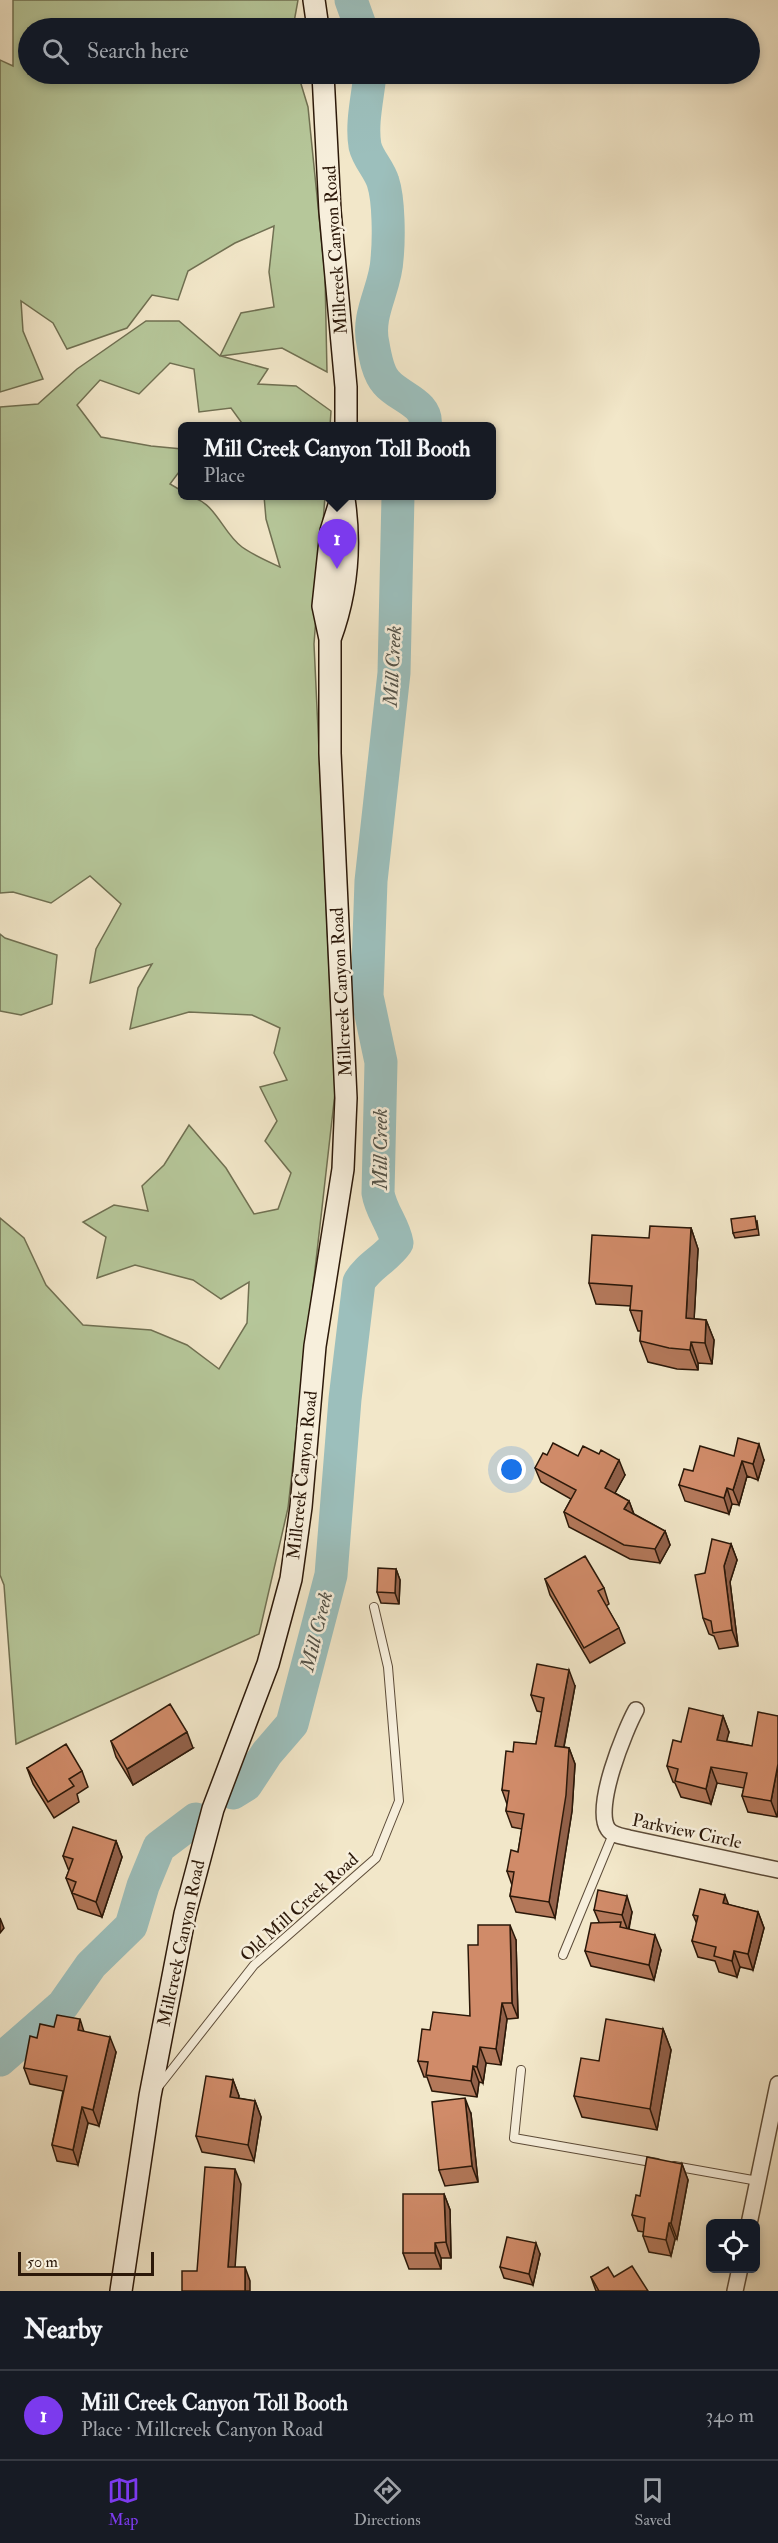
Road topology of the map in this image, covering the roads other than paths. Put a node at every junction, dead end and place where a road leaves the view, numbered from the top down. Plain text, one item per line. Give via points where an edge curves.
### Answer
1 (314, 0) edge
2 (317, 18) edge
3 (324, 84) edge
4 (346, 422) edge
5 (344, 500) edge
6 (374, 1607) dead end
7 (636, 1710) dead end
8 (613, 1834) junction
9 (778, 1870) edge
10 (563, 1955) dead end
11 (521, 2070) dead end
12 (778, 2084) edge
13 (150, 2096) junction
14 (759, 2181) junction
15 (751, 2219) edge
16 (739, 2273) edge
17 (121, 2291) edge
18 (735, 2291) edge

1 - 2 street
3 - 4 street, Millcreek Canyon Road
5 - 13 street, Millcreek Canyon Road via 349,533 342,608 330,639 332,787 346,1089 343,1170 315,1346 301,1507 289,1589 268,1664 202,1844
6 - 13 lane, Old Mill Creek Road via 388,1667 399,1801 376,1858 254,1965
7 - 8 street, Parkview Circle via 619,1744 606,1803 605,1823
8 - 9 street, Parkview Circle
8 - 10 lane
11 - 14 lane via 514,2138
12 - 14 street
13 - 17 street, Millcreek Canyon Road
14 - 15 street
16 - 18 street

